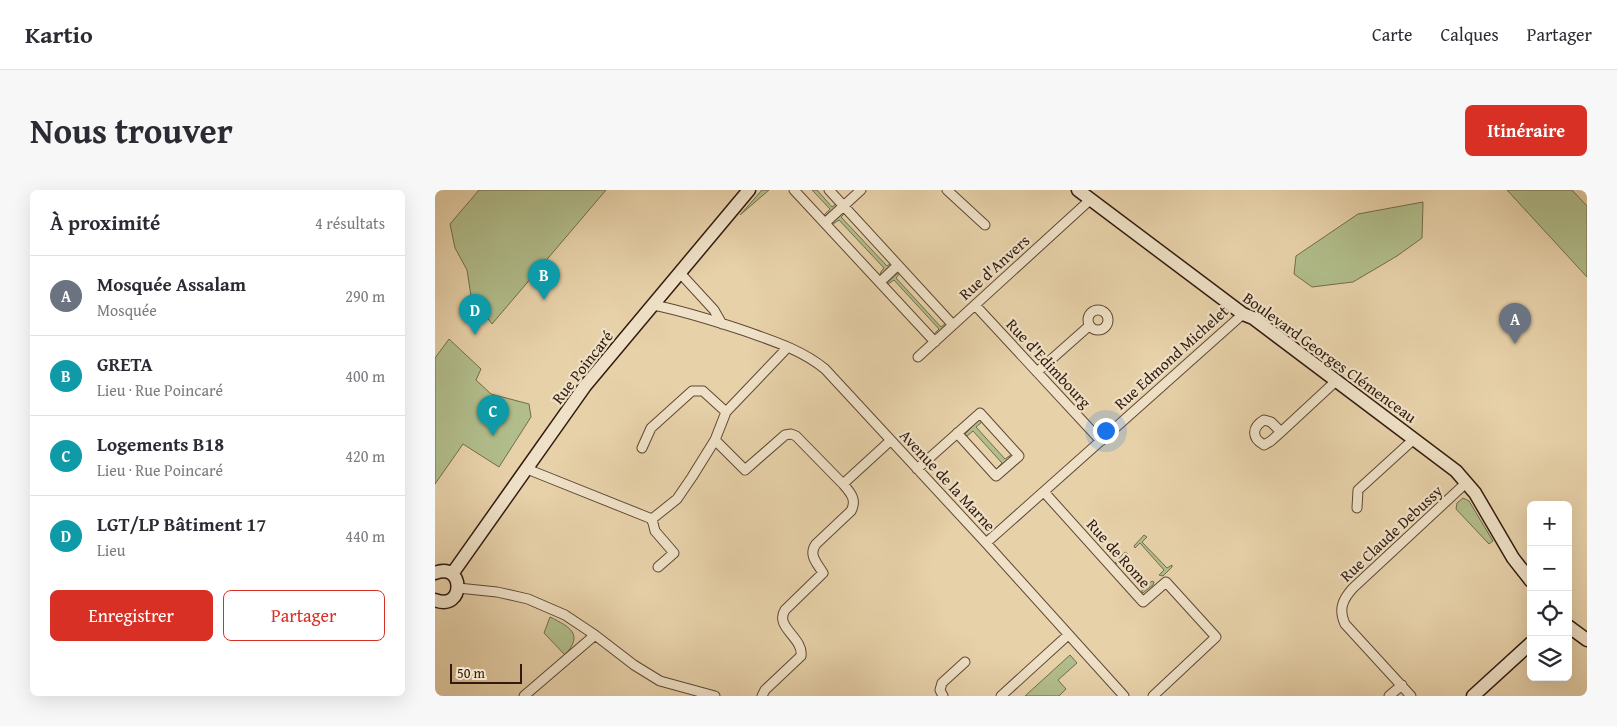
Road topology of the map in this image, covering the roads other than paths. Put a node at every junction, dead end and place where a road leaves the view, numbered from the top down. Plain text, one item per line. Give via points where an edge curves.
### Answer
1 (749, 190) edge
2 (794, 190) edge
3 (829, 190) edge
4 (861, 190) edge
5 (947, 190) edge
6 (1078, 190) edge
7 (1091, 200) junction
8 (844, 206) junction
9 (825, 223) junction
10 (985, 226) dead end
11 (898, 265) junction
12 (679, 273) junction
13 (880, 282) junction
14 (653, 305) junction
15 (975, 305) junction
16 (1243, 314) junction
17 (722, 324) junction
18 (953, 325) junction
19 (1089, 326) dead end
20 (935, 342) junction
21 (788, 347) junction
22 (918, 357) dead end
23 (1037, 372) junction
24 (1336, 381) junction
25 (726, 412) junction
26 (1281, 432) dead end
27 (957, 434) junction
28 (1414, 439) junction
29 (715, 440) junction
30 (890, 441) junction
31 (1101, 441) junction
32 (641, 448) dead end
33 (527, 469) junction
34 (917, 469) junction
35 (1467, 482) junction
36 (843, 484) junction
37 (1044, 492) junction
38 (1357, 508) dead end
39 (652, 520) junction
40 (986, 543) junction
41 (658, 567) dead end
42 (435, 573) edge
43 (452, 574) junction
44 (1527, 576) edge
45 (458, 588) junction
46 (435, 600) edge
47 (1572, 629) edge
48 (1068, 634) junction
49 (595, 635) junction
50 (1587, 640) edge
51 (1527, 647) edge
52 (965, 662) dead end
53 (1402, 685) junction
54 (524, 696) edge
55 (715, 696) edge
56 (762, 696) edge
57 (943, 696) edge
58 (1001, 696) edge
59 (1124, 696) edge
60 (1153, 696) edge
61 (1389, 696) edge
62 (1411, 696) edge
63 (1473, 696) edge

1 - 12 street, Rue Poincaré
2 - 9 street
3 - 8 street
4 - 8 street
5 - 10 street
6 - 7 street, Boulevard Georges Clémenceau
7 - 15 street, Rue d'Anvers
7 - 16 street, Boulevard Georges Clémenceau
8 - 9 street
8 - 11 street
9 - 13 street
11 - 13 street
11 - 18 street
12 - 14 street, Rue Poincaré
12 - 17 street via 714,310
13 - 20 street
14 - 17 street, Avenue de la Marne
14 - 33 street, Rue Poincaré via 585,386
15 - 18 street, Rue d'Anvers
15 - 23 street, Rue d'Edimbourg
16 - 24 street, Boulevard Georges Clémenceau via 1253,318
16 - 31 street, Rue Edmond Michelet
17 - 21 street, Avenue de la Marne
18 - 20 street, Rue d'Anvers
19 - 23 street
20 - 22 street, Rue d'Anvers
21 - 25 street
21 - 30 street, Avenue de la Marne via 825,369
23 - 31 street, Rue d'Edimbourg
24 - 26 street
24 - 28 street, Boulevard Georges Clémenceau
25 - 29 street
25 - 32 street via 703,391 692,391 651,428
27 - 27 street via 980,413 1019,456 996,476
27 - 34 street
28 - 35 street, Boulevard Georges Clémenceau
28 - 38 street via 1358,490
29 - 36 street via 745,470 785,435 791,434
29 - 39 street via 677,499
30 - 34 street, Avenue de la Marne
30 - 36 street
31 - 37 street, Rue Edmond Michelet
33 - 39 street
33 - 43 street, Rue Poincaré
34 - 40 street, Avenue de la Marne
35 - 44 street, Boulevard Georges Clémenceau
35 - 53 street, Rue Claude Debussy via 1343,600 1341,608 1345,624
36 - 56 street via 855,505 814,546 812,555 823,573 785,610 782,618 802,649 801,656
37 - 40 street, Rue Edmond Michelet
37 - 60 street, Rue de Rome via 1143,602 1166,582 1217,638
39 - 41 street via 655,531 674,553
40 - 48 street, Avenue de la Marne
42 - 43 street
43 - 45 street
45 - 46 street via 451,600
45 - 49 street via 528,599 565,616
47 - 50 street
48 - 58 street
48 - 59 street, Avenue de la Marne
49 - 54 street
49 - 55 street via 660,681
51 - 63 street
52 - 57 street via 942,683 940,690
53 - 61 street
53 - 62 street

